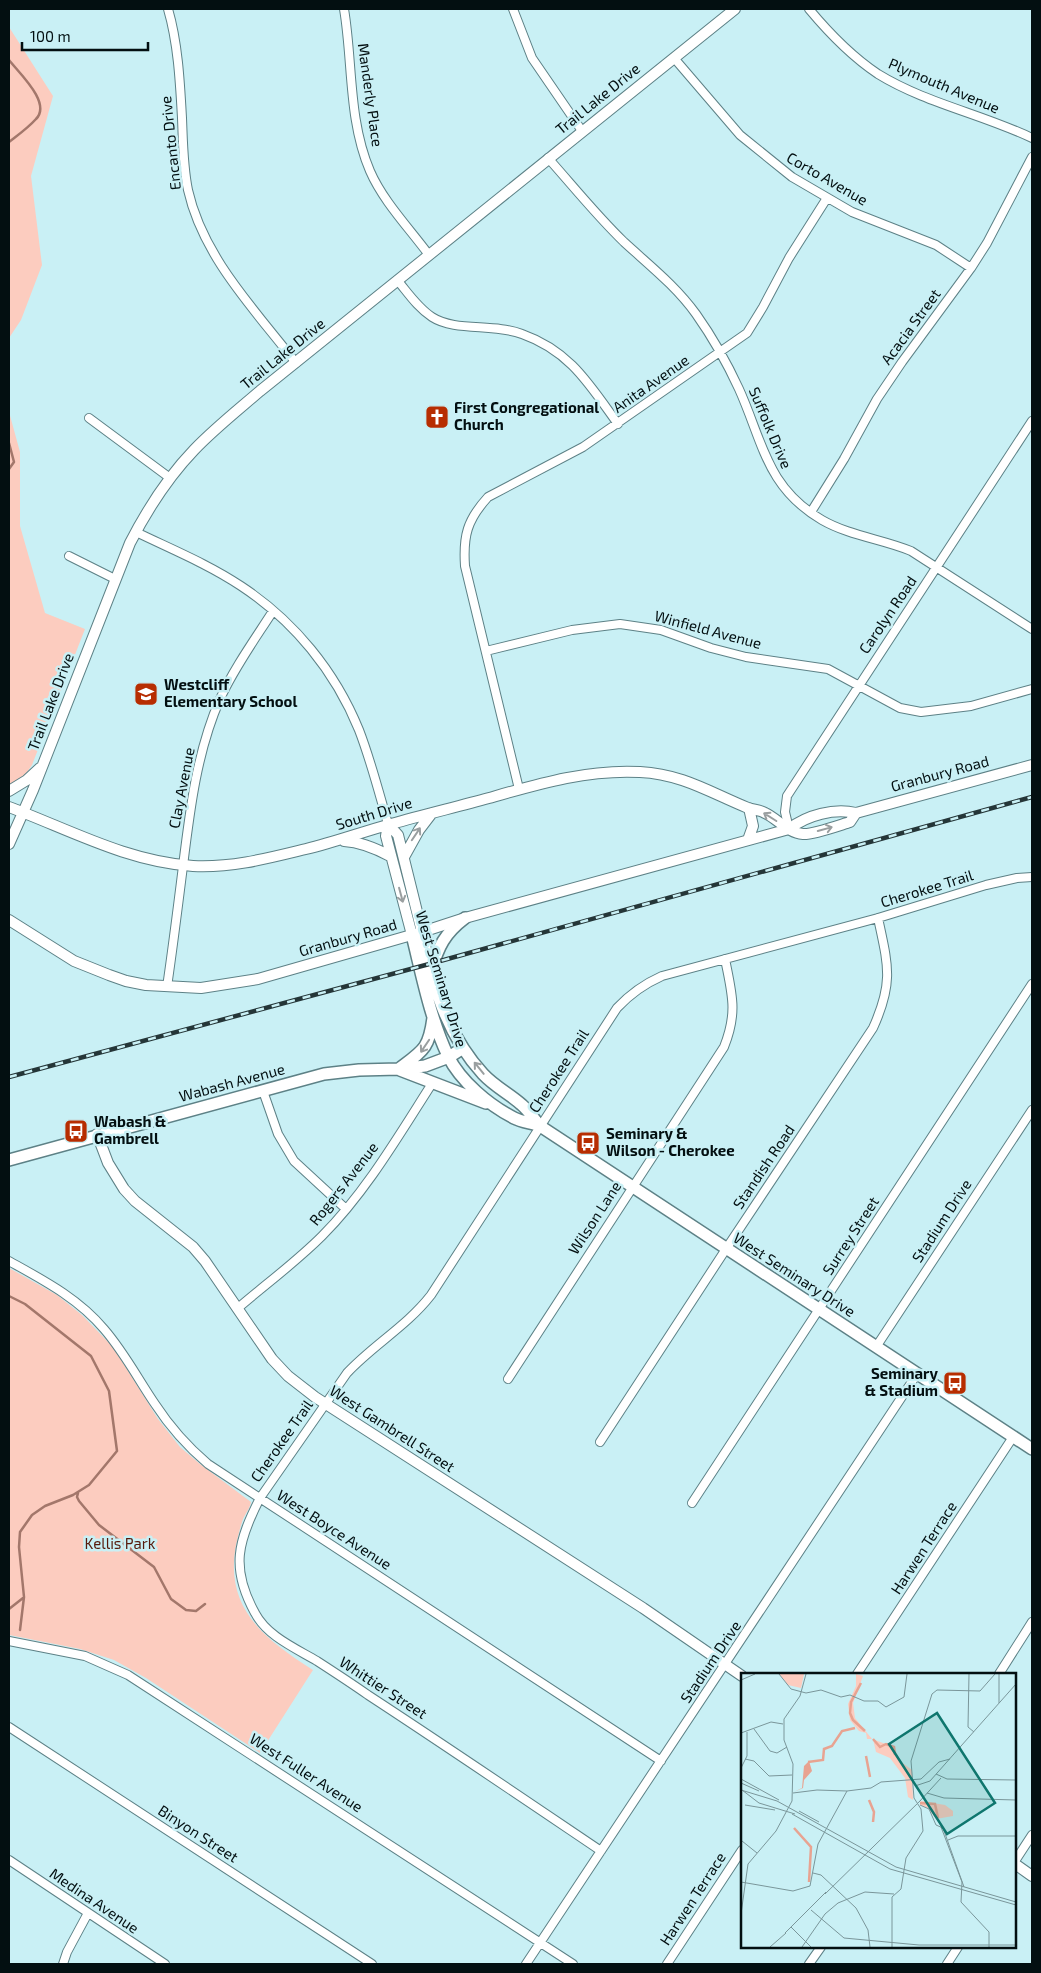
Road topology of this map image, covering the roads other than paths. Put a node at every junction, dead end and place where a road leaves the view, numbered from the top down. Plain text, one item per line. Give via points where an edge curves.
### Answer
1 (168, 9) edge
2 (344, 9) edge
3 (512, 9) edge
4 (735, 9) edge
5 (809, 9) edge
6 (674, 58) junction
7 (582, 131) junction
8 (1032, 138) edge
9 (1032, 157) edge
10 (548, 158) junction
11 (826, 198) junction
12 (430, 255) junction
13 (971, 268) junction
14 (398, 281) junction
15 (720, 352) junction
16 (296, 363) junction
17 (89, 418) dead end
18 (1032, 421) edge
19 (618, 424) junction
20 (170, 478) junction
21 (812, 512) junction
22 (136, 532) junction
23 (69, 556) dead end
24 (936, 567) junction
25 (115, 579) junction
26 (273, 611) junction
27 (1032, 630) edge
28 (486, 651) junction
29 (858, 685) junction
30 (1032, 689) edge
31 (42, 765) junction
32 (1032, 765) edge
33 (519, 789) junction
34 (9, 791) edge
35 (9, 807) edge
36 (749, 808) junction
37 (23, 812) junction
38 (432, 813) junction
39 (856, 813) junction
40 (388, 824) junction
41 (789, 829) junction
42 (748, 840) junction
43 (338, 841) junction
44 (9, 844) edge
45 (390, 856) junction
46 (404, 857) junction
47 (183, 865) junction
48 (1032, 877) edge
49 (465, 918) junction
50 (878, 918) junction
51 (9, 920) edge
52 (417, 933) junction
53 (725, 959) junction
54 (430, 972) junction
55 (1032, 984) edge
56 (167, 987) junction
57 (433, 1013) junction
58 (462, 1048) junction
59 (449, 1057) junction
60 (399, 1069) junction
61 (433, 1082) junction
62 (263, 1091) junction
63 (499, 1108) junction
64 (1032, 1110) edge
65 (540, 1126) junction
66 (98, 1134) junction
67 (9, 1160) edge
68 (632, 1187) junction
69 (346, 1209) junction
70 (726, 1249) junction
71 (9, 1261) edge
72 (238, 1308) junction
73 (819, 1310) junction
74 (876, 1347) junction
75 (917, 1374) junction
76 (508, 1379) dead end
77 (325, 1404) junction
78 (1013, 1436) junction
79 (600, 1442) dead end
80 (1032, 1449) edge
81 (260, 1498) junction
82 (692, 1503) dead end
83 (1032, 1622) edge
84 (9, 1641) edge
85 (725, 1665) junction
86 (858, 1673) edge
87 (1000, 1673) edge
88 (741, 1675) edge
89 (9, 1728) edge
90 (661, 1761) junction
91 (1032, 1835) edge
92 (601, 1852) junction
93 (741, 1852) edge
94 (9, 1860) edge
95 (1016, 1860) edge
96 (1016, 1863) edge
97 (1032, 1876) edge
98 (88, 1913) junction
99 (541, 1942) junction
100 (820, 1948) edge
101 (957, 1948) edge
102 (64, 1964) edge
103 (165, 1964) edge
104 (372, 1964) edge
105 (526, 1964) edge
106 (573, 1964) edge
107 (667, 1964) edge
108 (809, 1964) edge
109 (946, 1964) edge

1 - 16 street, Encanto Drive via 182,112 184,165 198,222 227,274
2 - 12 street, Manderly Place via 357,126 365,157 384,195
3 - 7 street via 532,58
4 - 6 street, Trail Lake Drive
5 - 8 street, Plymouth Avenue via 844,47 878,73 912,91
6 - 7 street, Trail Lake Drive
6 - 11 street, Corto Avenue via 740,136 780,169
7 - 10 street, Trail Lake Drive
9 - 13 street, Acacia Street via 1003,215
10 - 12 street, Trail Lake Drive
10 - 15 street, Suffolk Drive via 610,228 676,289
11 - 13 street, Corto Avenue via 852,212 936,245
11 - 15 street, Anita Avenue via 747,333
12 - 14 street, Trail Lake Drive
13 - 21 street, Acacia Street via 877,399
14 - 16 street, Trail Lake Drive
14 - 19 street via 420,309 439,321 511,330 553,349 582,374
15 - 19 street, Anita Avenue
15 - 21 street, Suffolk Drive via 740,390 768,465 782,487
16 - 20 street, Trail Lake Drive via 214,431
17 - 20 street
18 - 24 street, Carolyn Road
19 - 28 street, Anita Avenue via 583,447 488,497 467,525 465,566
20 - 22 street, Trail Lake Drive
21 - 24 street, Suffolk Drive via 839,528 893,543
22 - 25 street, Trail Lake Drive
22 - 26 street, West Seminary Drive via 228,578
23 - 25 street
24 - 27 street, Suffolk Drive
24 - 29 street, Carolyn Road
25 - 31 street, Trail Lake Drive
26 - 40 street, West Seminary Drive via 303,639 337,684 359,730
26 - 47 street, Clay Avenue via 243,657 213,715 198,766
28 - 29 street, Winfield Avenue via 572,630 620,624 661,630 746,657 828,669
28 - 33 street, Anita Avenue
29 - 30 street, Winfield Avenue via 900,708 921,712 972,706
29 - 41 street, Carolyn Road via 787,796 785,812
31 - 34 street
31 - 37 street, Trail Lake Drive
32 - 39 street, Granbury Road
33 - 36 street, South Drive via 595,773 640,772 698,785
33 - 38 street, South Drive
35 - 37 street, South Drive
41 -> 36 street, South Drive via 765,813
36 - 42 street via 753,826
37 - 44 street, Trail Lake Drive
37 - 47 street, South Drive via 72,834 134,854
38 - 40 street, South Drive
46 -> 38 street
39 - 41 street, Granbury Road via 834,812 801,820
41 -> 39 street, Granbury Road via 804,835 850,822
40 - 43 street, South Drive
40 - 45 street, West Seminary Drive via 386,836
40 - 46 street, West Seminary Drive via 398,835
41 - 42 street, Granbury Road
42 - 49 street, Granbury Road
43 - 45 street via 371,846
43 - 47 street, South Drive via 248,863
45 -> 52 street, West Seminary Drive
46 - 52 street, West Seminary Drive
47 - 56 street, Clay Avenue
48 - 50 street, Cherokee Trail via 986,885
49 - 52 street, Granbury Road
49 - 54 main road via 441,943
50 - 53 street, Cherokee Trail
50 - 70 street, Standish Road via 888,977 883,1006 873,1028
51 - 56 street, Granbury Road via 74,961 126,981
52 - 54 main road, West Seminary Drive
52 - 56 street, Granbury Road via 258,979 201,988
52 - 57 main road, West Seminary Drive
53 - 65 street, Cherokee Trail via 662,976 630,995 617,1008
53 - 68 street, Wilson Lane via 734,1000 729,1034 716,1060
54 - 58 main road, West Seminary Drive
55 - 73 street, Surrey Street
57 - 59 main road, West Seminary Drive
57 -> 60 main road via 428,1042 421,1053
58 - 59 main road, Wabash Avenue
65 -> 58 main road, West Seminary Drive via 522,1104 483,1074
59 - 60 main road, Wabash Avenue via 425,1066
59 - 63 main road, West Seminary Drive via 466,1081
60 - 61 main road
60 - 62 main road, Wabash Avenue via 324,1074
61 - 63 main road
61 - 69 street, Rogers Avenue
62 - 66 main road, Wabash Avenue
62 - 69 street via 278,1134 294,1161
63 - 65 main road, West Seminary Drive via 515,1119
64 - 74 street, Stadium Drive
65 - 68 main road, West Seminary Drive
65 - 77 street, Cherokee Trail via 431,1295 409,1319 359,1360
66 - 67 main road, Wabash Avenue
66 - 72 street, West Gambrell Street via 108,1163 124,1189 193,1247
68 - 70 main road, West Seminary Drive
68 - 76 street, Wilson Lane
69 - 72 street, Rogers Avenue via 321,1237
70 - 73 main road, West Seminary Drive
70 - 79 street, Standish Road
71 - 81 street, West Boyce Avenue via 54,1286 86,1310 125,1355 180,1437 208,1464
72 - 77 street, West Gambrell Street via 272,1359 288,1376
73 - 74 main road, West Seminary Drive
73 - 82 street, Surrey Street
74 - 75 main road, West Seminary Drive
75 - 78 main road, West Seminary Drive
75 - 85 street, Stadium Drive
77 - 81 street, Cherokee Trail
77 - 85 street, West Gambrell Street via 643,1608
78 - 80 main road, West Seminary Drive
78 - 86 street, Harwen Terrace
81 - 90 street, West Boyce Avenue
81 - 92 street, Whittier Street via 241,1539 239,1561 241,1580 264,1626
83 - 87 street
84 - 99 street, West Fuller Avenue via 85,1656 128,1675
85 - 88 street, West Gambrell Street
85 - 90 street, Stadium Drive
89 - 104 street, Binyon Street
90 - 92 street, Stadium Drive
91 - 95 street
92 - 99 street, Stadium Drive
93 - 107 street, Harwen Terrace
94 - 98 street, Medina Avenue
96 - 97 street
98 - 102 street
98 - 103 street, Medina Avenue
99 - 105 street, Stadium Drive
99 - 106 street, West Fuller Avenue
100 - 108 street
101 - 109 street

